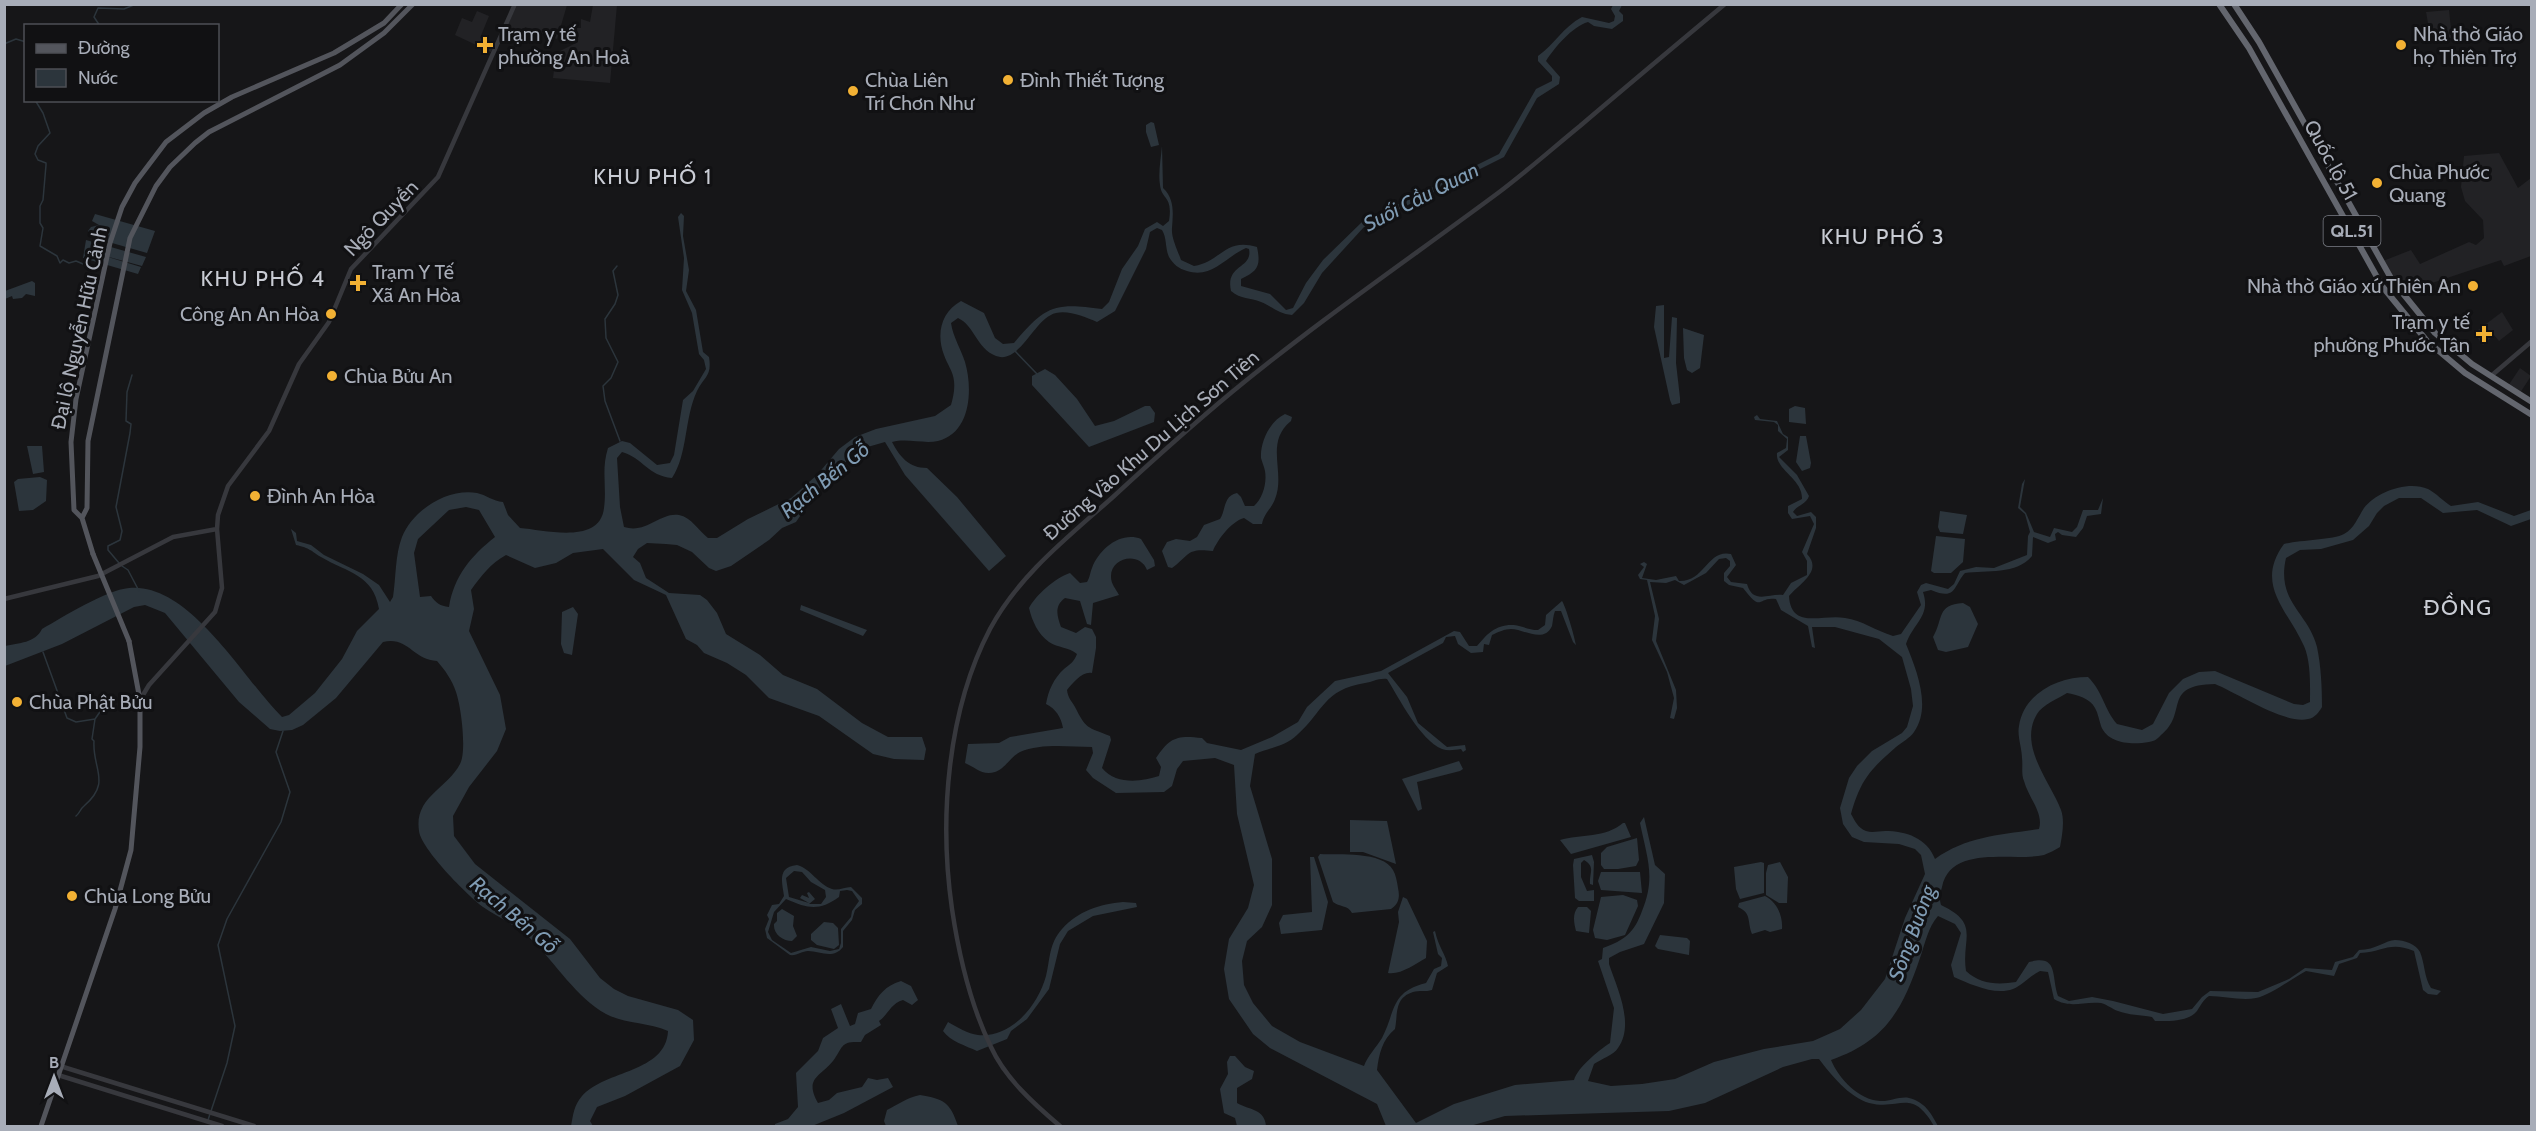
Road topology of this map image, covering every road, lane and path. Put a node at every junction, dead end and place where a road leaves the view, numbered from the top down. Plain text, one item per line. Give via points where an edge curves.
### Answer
1 (402, 4) edge
2 (412, 4) edge
3 (515, 4) edge
4 (1725, 4) edge
5 (2219, 4) edge
6 (2234, 4) edge
7 (2532, 341) edge
8 (2491, 376) junction
9 (2483, 385) junction
10 (2532, 402) edge
11 (2532, 415) edge
12 (82, 518) junction
13 (217, 529) junction
14 (4, 599) edge
15 (140, 700) junction
16 (60, 1066) junction
17 (58, 1075) junction
18 (41, 1126) edge
19 (222, 1126) edge
20 (254, 1126) edge
21 (1060, 1126) edge

1 - 12 main road, Đại lộ Nguyễn Hữu Cảnh via 384,23 342,48 204,113 166,142 129,193 110,243 74,414 72,488 74,510
2 - 12 main road, Đại lộ Nguyễn Hữu Cảnh via 384,33 340,65 210,132 178,159 156,186 129,238 120,278 88,441 87,508
3 - 13 street, Ngô Quyền via 438,177 351,269 329,322 302,359 269,431 228,486
4 - 21 street, Đường Vào Khu Du Lịch Sơn Tiên via 1503,190 1234,390 1153,459 1018,586 988,632 960,708 949,770 950,893 969,991 992,1050 1019,1088
5 - 9 highway, Quốc lộ 51 / QL.51 via 2249,48 2382,286 2427,341
6 - 8 highway, Quốc lộ 51 / QL.51 via 2392,280 2435,333
7 - 8 street
8 - 9 highway
8 - 10 highway, Quốc lộ 51 / QL.51
9 - 11 highway, Quốc lộ 51 / QL.51
12 - 15 main road, Đại lộ Nguyễn Hữu Cảnh, bridge via 129,641
13 - 14 street via 173,537 98,576
13 - 15 street, Ngô Quyền via 222,588 214,612
15 - 16 main road via 137,789 128,866
16 - 17 main road
16 - 20 street
17 - 18 main road
17 - 19 street

